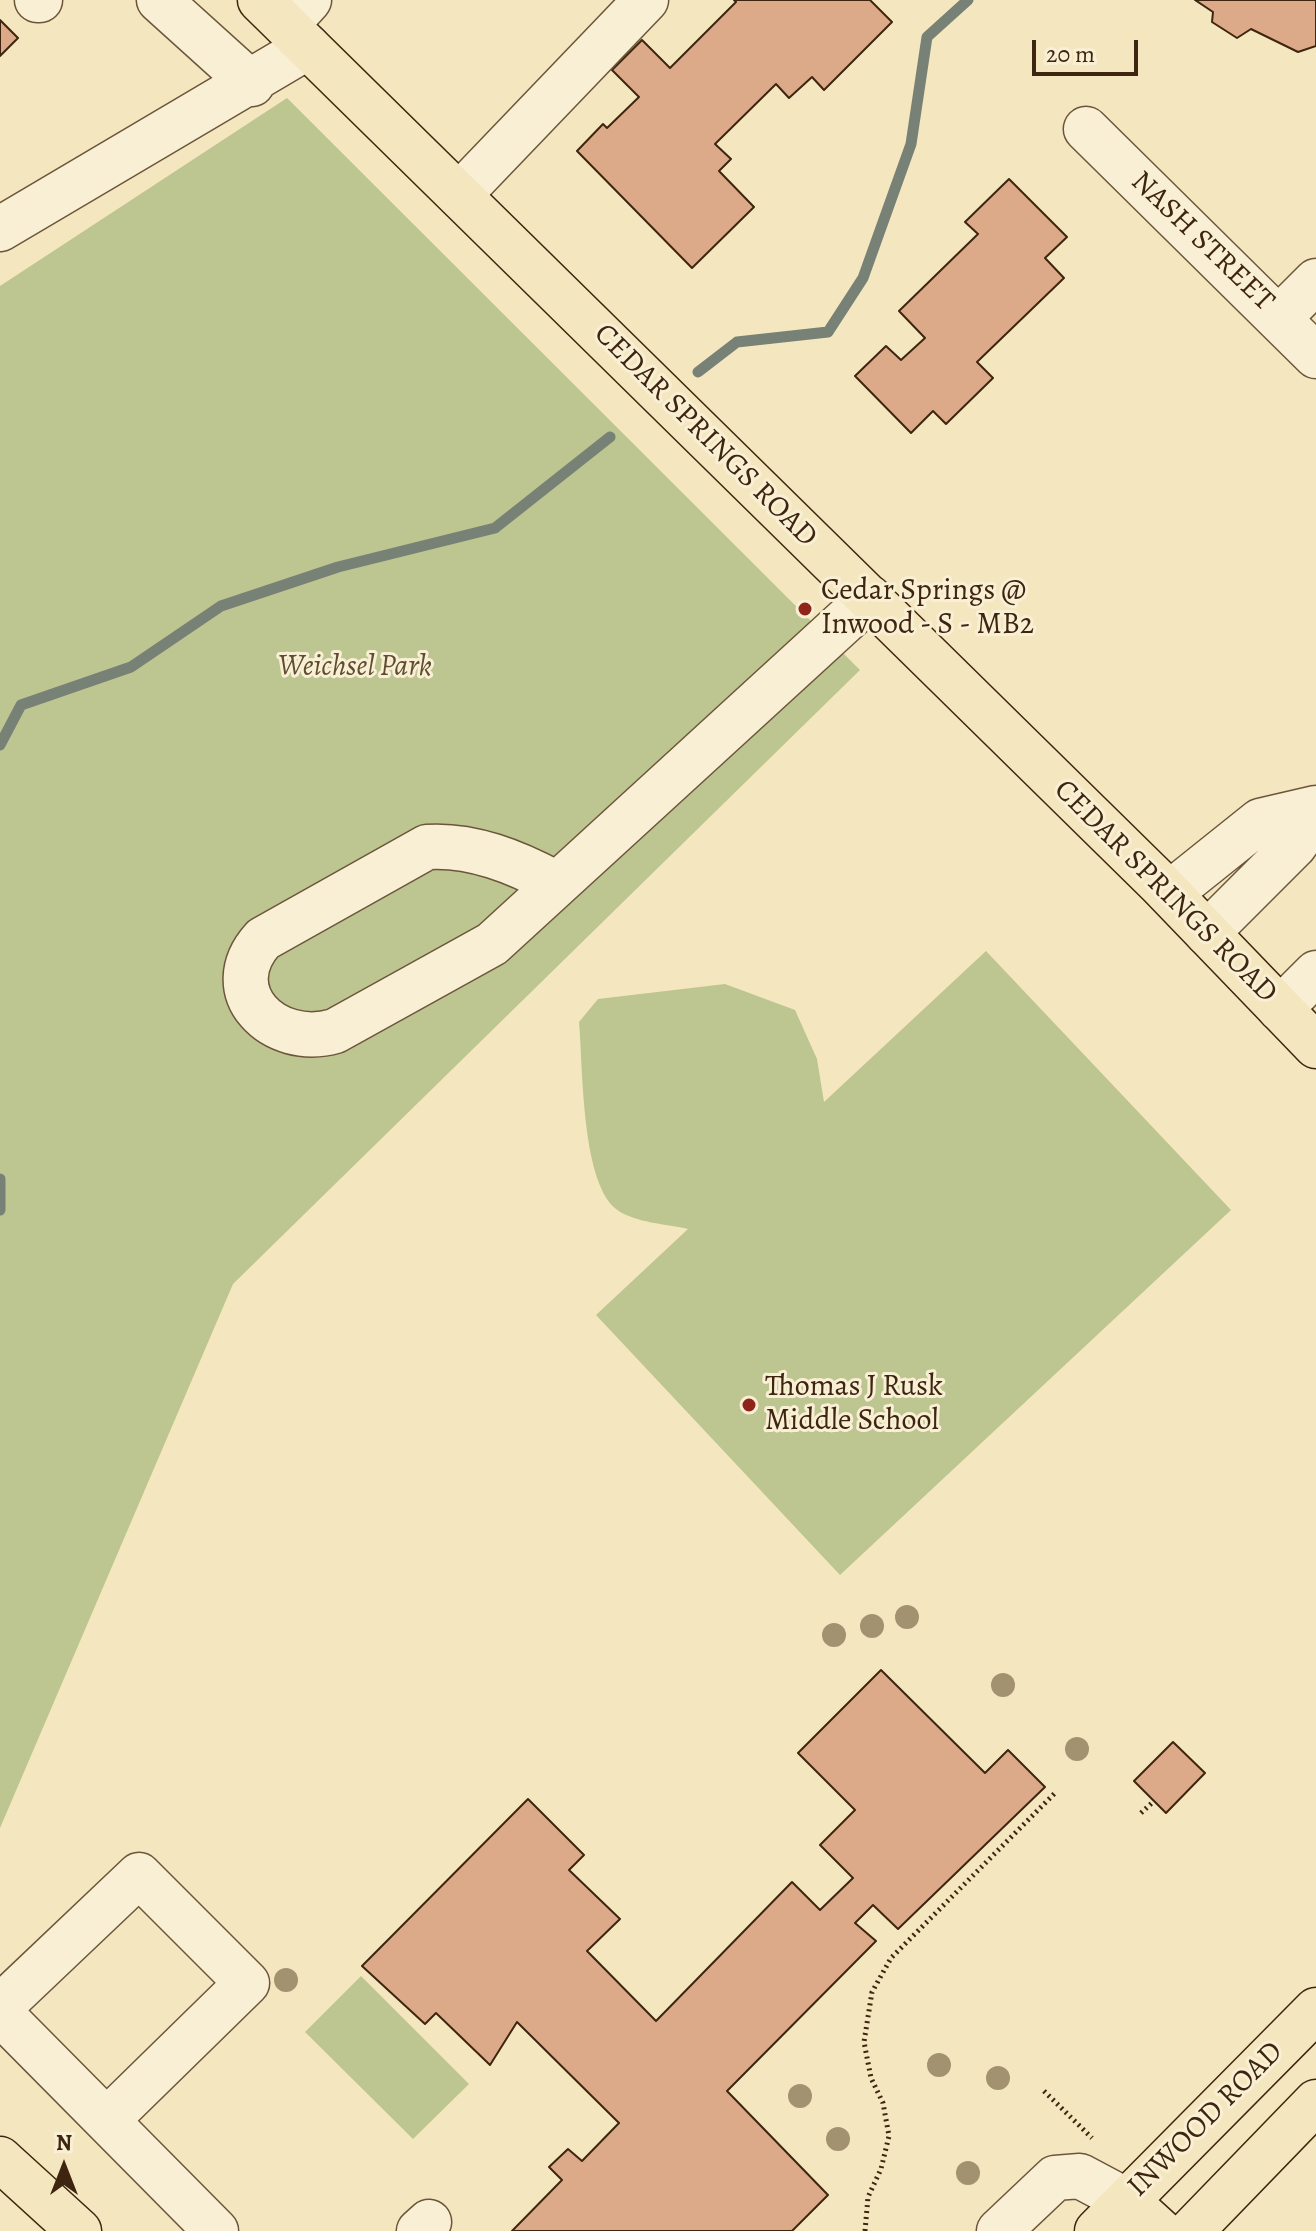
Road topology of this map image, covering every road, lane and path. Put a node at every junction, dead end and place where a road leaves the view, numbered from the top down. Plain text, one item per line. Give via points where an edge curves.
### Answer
1 (159, 0) edge
2 (646, 0) edge
3 (291, 18) edge
4 (252, 84) junction
5 (1086, 129) dead end
6 (459, 195) junction
7 (0, 229) edge
8 (1316, 281) edge
9 (1279, 318) junction
10 (1316, 356) edge
11 (870, 598) junction
12 (1316, 808) edge
13 (1316, 816) edge
14 (555, 883) junction
15 (1170, 893) junction
16 (1207, 933) junction
17 (1316, 973) edge
18 (1280, 1009) junction
19 (1316, 1046) edge
20 (1056, 1792) dead end
21 (1154, 1801) dead end
22 (1141, 1813) dead end
23 (0, 2010) edge
24 (1316, 2010) edge
25 (1044, 2091) dead end
26 (1316, 2102) edge
27 (108, 2119) junction
28 (1094, 2141) dead end
29 (0, 2159) edge
30 (1127, 2201) junction
31 (79, 2231) edge
32 (216, 2231) edge
33 (865, 2231) edge
34 (999, 2231) edge
35 (1097, 2231) edge
36 (1160, 2231) edge
37 (1191, 2231) edge

1 - 4 street
2 - 6 street
3 - 4 street
3 - 6 main road, CEDAR SPRINGS ROAD
4 - 7 street
5 - 9 street, NASH STREET
6 - 11 main road, CEDAR SPRINGS ROAD
8 - 9 street
9 - 10 street, NASH STREET
11 - 14 street
11 - 15 main road, CEDAR SPRINGS ROAD
12 - 15 street via 1260,821
13 - 16 street via 1294,846
14 - 14 street via 516,862 446,846 416,851 263,939 246,965 250,995 275,1028 295,1035 335,1031 492,944
15 - 16 main road, CEDAR SPRINGS ROAD
16 - 18 main road, CEDAR SPRINGS ROAD
17 - 18 street
18 - 19 main road, CEDAR SPRINGS ROAD
20 - 33 path via 891,1958 872,1992 864,2042 889,2136 868,2197
21 - 22 path
23 - 27 street
23 - 27 street via 139,1875 247,1983
24 - 30 main road, INWOOD ROAD
25 - 28 path
26 - 37 main road
27 - 32 street
29 - 31 main road
30 - 34 street via 1080,2176 1055,2178
30 - 35 main road, INWOOD ROAD
30 - 36 main road

